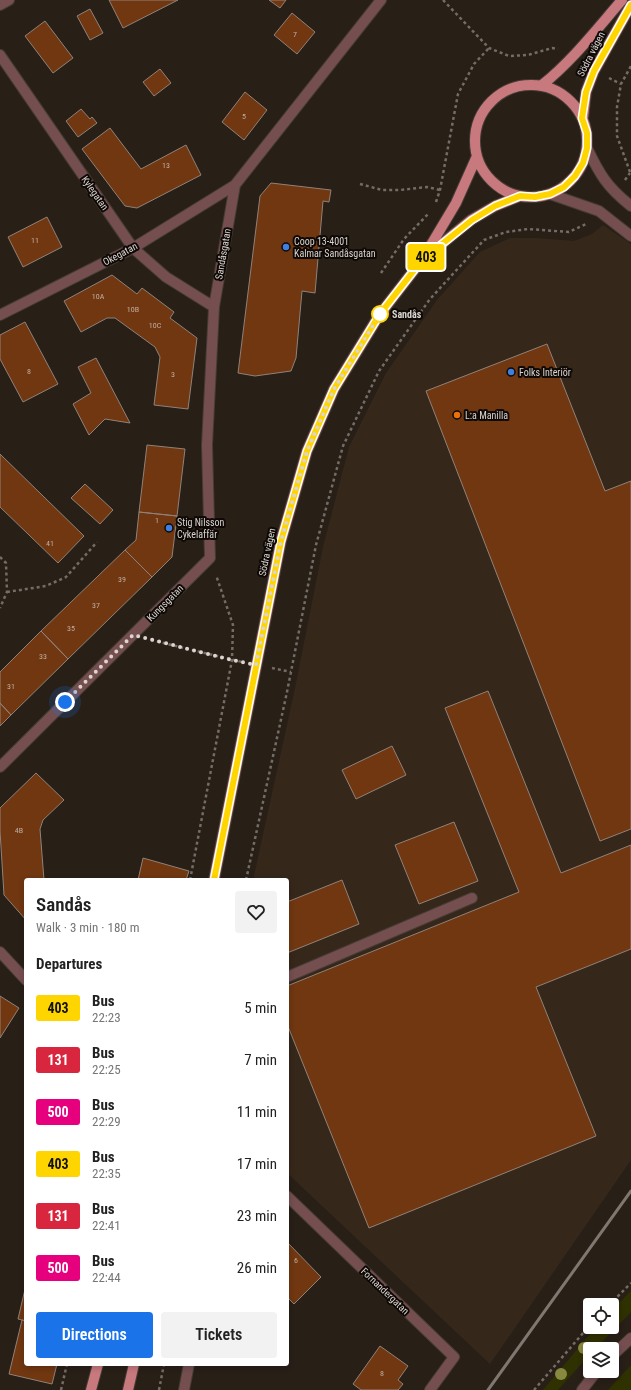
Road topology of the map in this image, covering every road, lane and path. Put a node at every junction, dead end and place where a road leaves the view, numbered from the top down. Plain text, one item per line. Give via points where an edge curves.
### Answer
1 (9, 0) edge
2 (381, 0) edge
3 (444, 0) edge
4 (622, 0) edge
5 (0, 5) edge
6 (631, 5) edge
7 (489, 48) junction
8 (0, 55) edge
9 (573, 56) junction
10 (631, 66) edge
11 (594, 71) junction
12 (621, 84) junction
13 (542, 85) junction
14 (582, 118) junction
15 (587, 148) junction
16 (477, 156) junction
17 (631, 173) edge
18 (360, 184) dead end
19 (235, 185) junction
20 (440, 190) junction
21 (615, 193) junction
22 (550, 194) junction
23 (520, 196) junction
24 (436, 203) dead end
25 (456, 203) junction
26 (631, 206) edge
27 (433, 209) dead end
28 (599, 211) junction
29 (631, 236) edge
30 (133, 248) junction
31 (422, 260) junction
32 (381, 273) dead end
33 (214, 307) junction
34 (0, 315) edge
35 (97, 542) dead end
36 (0, 557) edge
37 (210, 558) junction
38 (7, 592) junction
39 (0, 608) edge
40 (133, 635) junction
41 (232, 660) junction
42 (256, 665) junction
43 (291, 672) junction
44 (0, 767) edge
45 (190, 878) edge
46 (214, 878) edge
47 (246, 878) edge
48 (472, 898) dead end
49 (0, 952) edge
50 (289, 976) edge
51 (24, 978) edge
52 (289, 1198) edge
53 (631, 1283) edge
54 (616, 1298) edge
55 (583, 1333) edge
56 (631, 1338) edge
57 (619, 1349) edge
58 (67, 1366) edge
59 (97, 1366) edge
60 (134, 1366) edge
61 (164, 1366) edge
62 (189, 1366) edge
63 (591, 1378) edge
64 (61, 1390) edge
65 (91, 1390) edge
66 (128, 1390) edge
67 (159, 1390) edge
68 (184, 1390) edge
69 (430, 1390) edge
70 (534, 1390) edge
71 (582, 1390) edge

1 - 5 street
2 - 19 street, Sandåsgatan
3 - 7 path
4 - 9 main road, Södra vägen
6 - 11 main road, Södra vägen
7 - 9 path via 509,56 528,55 552,48
7 - 20 path via 474,64 458,94
8 - 30 street, Kylegatan
9 - 13 main road, Södra vägen
10 - 12 path
11 - 12 path
11 - 14 main road, Södra vägen via 586,92
12 - 17 path via 617,107 617,136
13 - 14 main road via 563,94
13 - 16 main road via 518,86 492,99 482,111 476,126 474,141
14 - 15 main road via 587,133
15 - 21 street via 599,174
15 - 22 main road via 583,163 575,176 564,187
16 - 23 main road via 492,182 505,191
16 - 25 main road, Södra vägen
17 - 21 path
18 - 20 path via 382,190 427,187
19 - 30 street, Okegatan
19 - 33 street, Sandåsgatan
20 - 24 path
20 - 25 path
21 - 26 street
22 - 23 main road
22 - 28 street
23 - 31 main road, Södra vägen via 495,206 472,220
25 - 31 main road, Södra vägen
27 - 32 path via 404,239
28 - 29 street
28 - 43 path via 585,225 569,232 528,229 506,232 484,240 430,299 379,372 343,446 316,545
30 - 33 street, Kylegatan via 166,277
30 - 34 street, Okegatan
31 - 42 main road, Södra vägen via 380,314 334,389 307,451 281,541
33 - 37 street, Sandåsgatan via 207,445
35 - 38 path via 66,577 46,586
36 - 38 path via 6,563
37 - 40 street, Kungsgatan
37 - 41 path via 233,625
38 - 39 path
40 - 41 path
40 - 44 street, Kungsgatan
41 - 42 path
41 - 45 path
42 - 43 path
42 - 46 main road, Södra vägen
43 - 47 path
48 - 50 street
49 - 51 street
52 - 69 street, Fornandergatan via 454,1357
53 - 54 path
55 - 70 path
56 - 57 street
58 - 64 path
59 - 65 main road
60 - 66 main road
61 - 67 path
62 - 68 street
63 - 71 street

